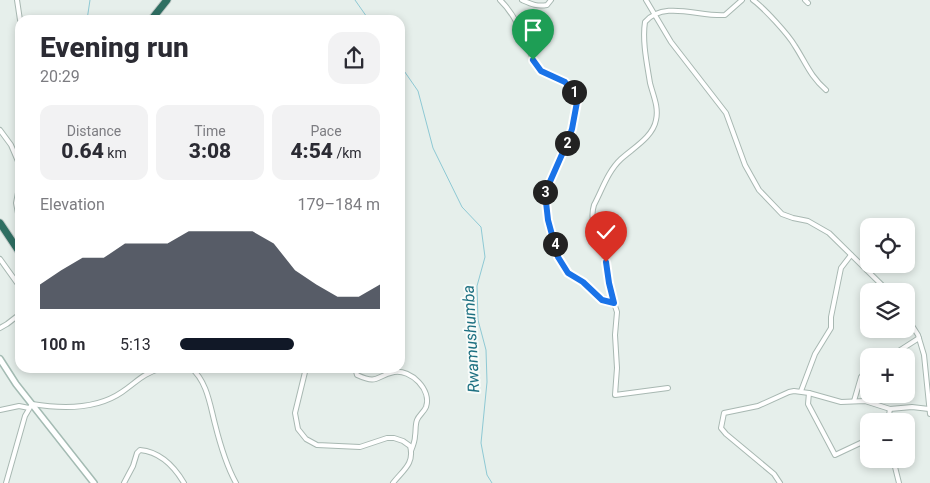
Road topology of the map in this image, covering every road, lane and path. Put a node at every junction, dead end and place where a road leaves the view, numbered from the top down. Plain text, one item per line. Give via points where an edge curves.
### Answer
1 (17, 0) edge
2 (167, 0) edge
3 (500, 0) edge
4 (522, 0) edge
5 (551, 0) edge
6 (742, 0) edge
7 (753, 0) edge
8 (648, 1) edge
9 (653, 14) junction
10 (19, 15) edge
11 (155, 15) edge
12 (826, 90) dead end
13 (0, 130) edge
14 (15, 156) edge
15 (0, 223) edge
16 (15, 246) edge
17 (851, 255) junction
18 (0, 259) edge
19 (15, 280) edge
20 (880, 283) edge
21 (614, 303) junction
22 (15, 318) edge
23 (0, 328) edge
24 (915, 331) edge
25 (919, 338) junction
26 (903, 348) edge
27 (0, 359) edge
28 (146, 373) edge
29 (197, 373) edge
30 (305, 373) edge
31 (356, 373) edge
32 (393, 373) edge
33 (402, 373) edge
34 (928, 373) edge
35 (860, 380) edge
36 (668, 388) dead end
37 (801, 391) junction
38 (809, 393) junction
39 (854, 401) junction
40 (30, 406) junction
41 (890, 409) junction
42 (0, 410) edge
43 (930, 412) edge
44 (889, 413) edge
45 (860, 443) edge
46 (411, 451) junction
47 (895, 468) edge
48 (6, 483) edge
49 (94, 483) edge
50 (124, 483) edge
51 (184, 483) edge
52 (236, 483) edge
53 (393, 483) edge
54 (780, 483) edge
55 (899, 483) edge

1 - 10 street
2 - 11 highway
3 - 21 street via 514,18 536,66 565,82 577,97 572,129 545,193 548,220 564,269 598,297
4 - 5 street via 541,6
6 - 9 street via 724,15 669,8
7 - 12 street via 794,44 812,77
8 - 9 street
9 - 17 street via 726,113 745,165 759,190 782,214 808,221 829,233
9 - 21 street via 644,28 656,122 652,130 615,165 593,208 595,230 606,262
13 - 14 street
15 - 16 highway
17 - 20 street
17 - 37 street via 841,268 831,328 815,354
18 - 19 street
21 - 36 street via 617,312 615,395
22 - 23 street
24 - 25 street
25 - 26 street
25 - 34 street
27 - 40 main road
28 - 40 street via 124,391 98,404
29 - 52 street via 205,388
30 - 46 street via 296,413 298,429 306,439 317,444 360,447 394,438 408,444
31 - 32 street via 374,381
33 - 46 street via 416,378 426,397 426,407 417,421
34 - 43 street
35 - 39 street
37 - 38 street
37 - 54 street via 789,392 758,406 724,413 722,420 721,428 726,434 774,474
38 - 39 street via 836,402
38 - 45 street via 808,404 835,455
39 - 41 street
40 - 42 street
40 - 48 street
40 - 49 main road
41 - 43 street via 912,408
41 - 44 street
46 - 53 street via 409,464
47 - 55 street
50 - 51 street via 140,450 164,458 177,470

